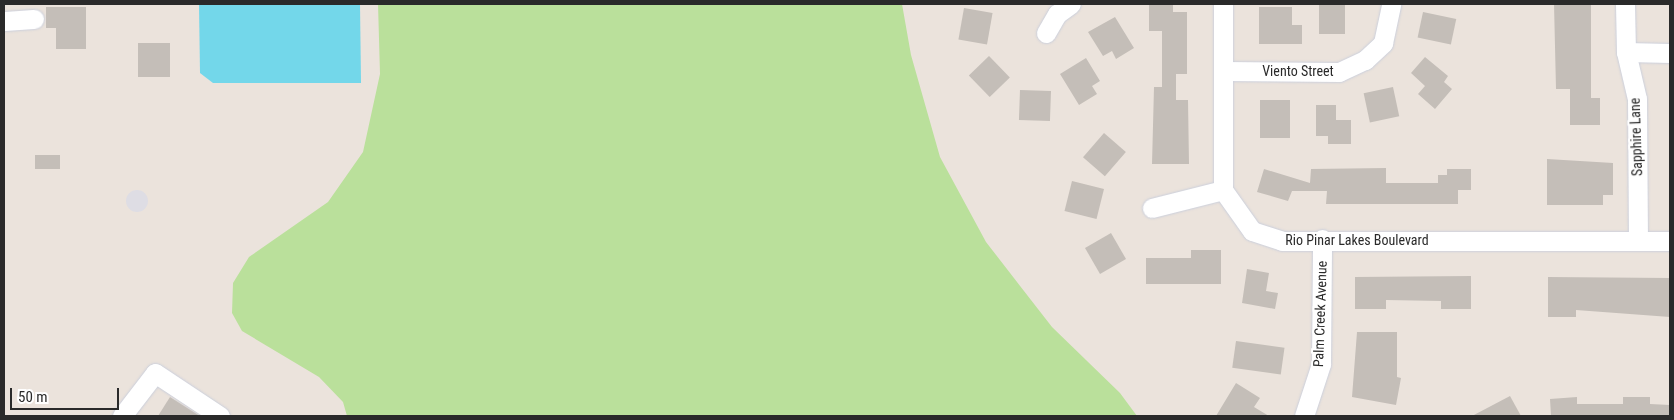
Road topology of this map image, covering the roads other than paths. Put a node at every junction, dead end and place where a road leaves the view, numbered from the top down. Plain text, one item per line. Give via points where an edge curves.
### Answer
1 (1071, 4) edge
2 (1223, 4) edge
3 (1391, 4) edge
4 (1625, 4) edge
5 (34, 19) dead end
6 (4, 21) edge
7 (1046, 33) dead end
8 (1626, 52) junction
9 (1670, 53) edge
10 (1224, 71) junction
11 (1223, 190) junction
12 (1152, 208) dead end
13 (1322, 239) junction
14 (1638, 241) junction
15 (1670, 241) edge
16 (122, 416) edge
17 (220, 416) edge
18 (1304, 416) edge

1 - 7 street via 1057,14
2 - 10 street
3 - 10 street, Viento Street via 1383,43 1365,60 1340,72
4 - 8 street, Sapphire Lane
5 - 6 street
8 - 9 street
8 - 14 street, Sapphire Lane via 1636,99
10 - 11 street
11 - 12 street
11 - 13 street, Rio Pinar Lakes Boulevard via 1252,230 1282,241
13 - 14 street, Rio Pinar Lakes Boulevard
13 - 18 street, Palm Creek Avenue via 1321,364
14 - 15 street, Rio Pinar Lakes Boulevard
16 - 17 street via 156,373

